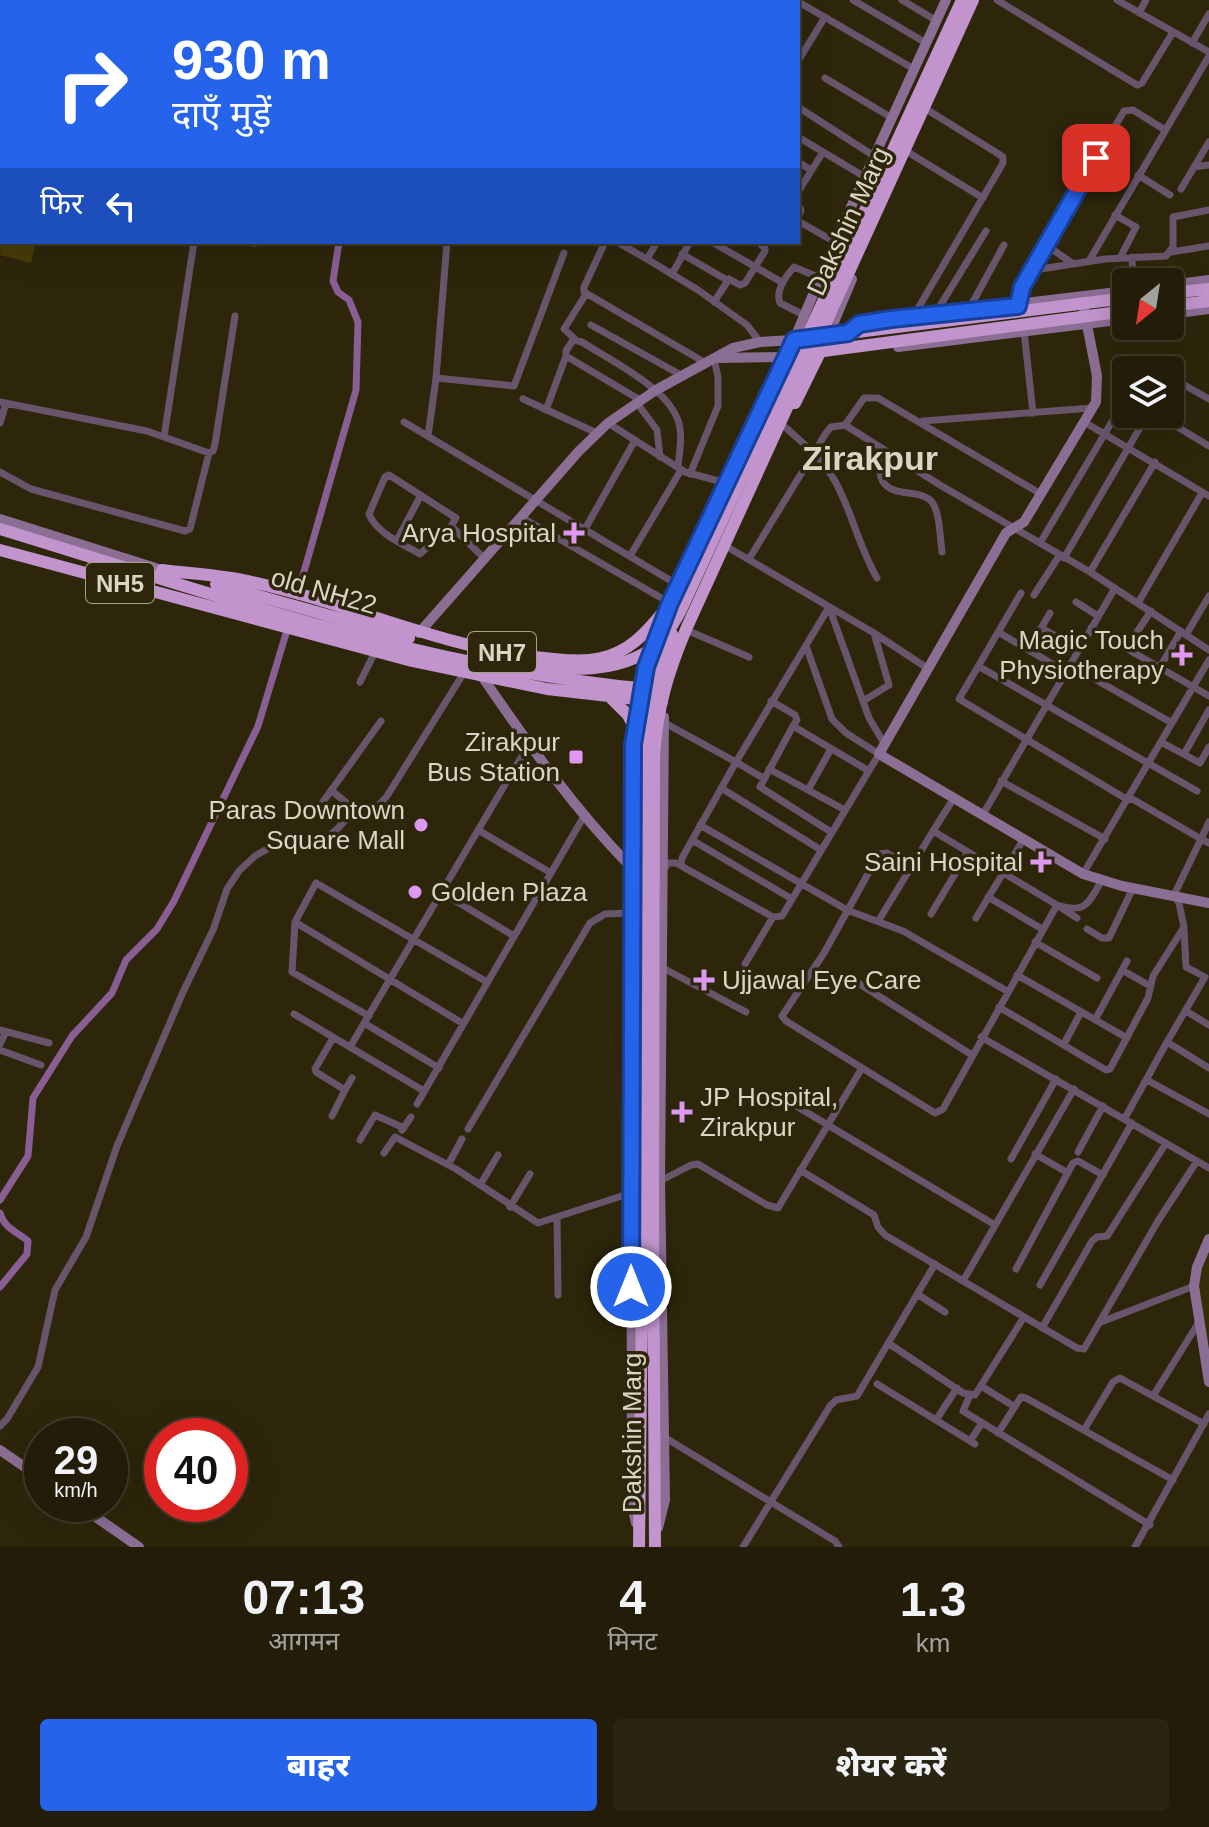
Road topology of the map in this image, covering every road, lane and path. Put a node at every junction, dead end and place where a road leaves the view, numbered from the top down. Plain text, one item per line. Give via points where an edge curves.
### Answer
1 (902, 0) edge
2 (946, 0) edge
3 (962, 0) edge
4 (975, 0) edge
5 (997, 0) edge
6 (1117, 0) edge
7 (1146, 0) edge
8 (856, 1) edge
9 (800, 3) edge
10 (1139, 13) junction
11 (1209, 14) edge
12 (825, 17) junction
13 (937, 21) junction
14 (1173, 32) junction
15 (926, 43) junction
16 (1192, 43) junction
17 (1209, 54) edge
18 (800, 57) edge
19 (914, 69) junction
20 (825, 78) dead end
21 (800, 108) edge
22 (926, 109) junction
23 (892, 118) junction
24 (1165, 130) junction
25 (800, 138) edge
26 (1209, 142) edge
27 (906, 151) junction
28 (823, 152) junction
29 (874, 156) junction
30 (800, 163) edge
31 (1209, 165) edge
32 (1194, 167) junction
33 (811, 170) junction
34 (1138, 175) junction
35 (865, 177) junction
36 (800, 185) edge
37 (1181, 189) dead end
38 (1170, 195) dead end
39 (983, 198) junction
40 (1209, 210) edge
41 (1115, 215) junction
42 (800, 220) edge
43 (986, 231) dead end
44 (835, 242) junction
45 (194, 244) edge
46 (447, 244) edge
47 (604, 244) edge
48 (621, 244) edge
49 (656, 244) edge
50 (689, 244) edge
51 (718, 244) edge
52 (760, 244) edge
53 (1004, 245) dead end
54 (1046, 245) junction
55 (1209, 246) edge
56 (1171, 252) junction
57 (564, 253) dead end
58 (682, 254) junction
59 (1132, 257) junction
60 (1120, 258) junction
61 (647, 259) junction
62 (1089, 261) junction
63 (1072, 263) junction
64 (756, 267) junction
65 (1132, 268) edge
66 (1034, 270) junction
67 (672, 274) junction
68 (820, 278) junction
69 (727, 280) junction
70 (1209, 280) edge
71 (783, 283) junction
72 (1184, 283) edge
73 (1209, 289) edge
74 (1184, 292) edge
75 (1112, 293) edge
76 (586, 294) junction
77 (1209, 301) edge
78 (714, 302) junction
79 (1112, 303) edge
80 (1184, 304) edge
81 (1018, 306) junction
82 (1209, 309) edge
83 (968, 311) junction
84 (1112, 312) edge
85 (1184, 312) edge
86 (935, 314) junction
87 (1085, 314) junction
88 (804, 315) junction
89 (235, 316) dead end
90 (913, 317) junction
91 (1112, 317) edge
92 (591, 325) dead end
93 (1024, 331) junction
94 (848, 333) junction
95 (828, 336) junction
96 (575, 339) junction
97 (794, 340) junction
98 (760, 342) junction
99 (825, 351) junction
100 (566, 356) junction
101 (786, 357) junction
102 (709, 360) junction
103 (681, 375) junction
104 (436, 378) junction
105 (1184, 385) edge
106 (656, 390) junction
107 (523, 399) dead end
108 (1209, 399) edge
109 (3, 402) edge
110 (638, 402) junction
111 (1092, 408) junction
112 (546, 410) junction
113 (1033, 413) junction
114 (920, 421) junction
115 (404, 422) dead end
116 (1084, 422) junction
117 (1112, 422) edge
118 (0, 423) edge
119 (608, 423) junction
120 (845, 425) junction
121 (785, 427) junction
122 (1140, 428) edge
123 (1179, 428) edge
124 (597, 433) junction
125 (1106, 433) junction
126 (428, 436) junction
127 (164, 437) junction
128 (634, 442) junction
129 (1209, 446) edge
130 (1128, 447) junction
131 (882, 448) junction
132 (209, 453) junction
133 (814, 454) junction
134 (660, 457) junction
135 (1155, 462) junction
136 (679, 468) junction
137 (0, 472) edge
138 (690, 474) junction
139 (726, 483) junction
140 (1041, 494) junction
141 (1206, 494) edge
142 (421, 495) junction
143 (536, 500) junction
144 (521, 517) junction
145 (0, 519) edge
146 (451, 526) junction
147 (1015, 528) junction
148 (0, 529) edge
149 (585, 529) junction
150 (397, 540) junction
151 (1040, 543) junction
152 (729, 548) junction
153 (0, 550) edge
154 (942, 552) dead end
155 (630, 556) junction
156 (1061, 557) junction
157 (484, 558) junction
158 (749, 559) junction
159 (1090, 572) junction
160 (156, 573) junction
161 (877, 578) dead end
162 (678, 585) junction
163 (1115, 588) junction
164 (1021, 593) dead end
165 (1034, 595) dead end
166 (1209, 596) edge
167 (248, 598) junction
168 (1076, 602) dead end
169 (1138, 603) junction
170 (829, 607) junction
171 (675, 608) junction
172 (314, 611) junction
173 (1151, 611) junction
174 (1050, 613) dead end
175 (1098, 616) junction
176 (1041, 628) junction
177 (1091, 628) junction
178 (691, 632) junction
179 (998, 632) junction
180 (419, 633) junction
181 (874, 633) junction
182 (1183, 633) junction
183 (806, 646) junction
184 (1127, 647) junction
185 (1079, 648) junction
186 (1029, 649) junction
187 (1209, 650) edge
188 (375, 652) junction
189 (749, 657) dead end
190 (1209, 660) edge
191 (978, 666) junction
192 (1160, 667) junction
193 (927, 668) junction
194 (1068, 668) junction
195 (465, 671) junction
196 (481, 675) junction
197 (360, 682) dead end
198 (1194, 687) junction
199 (640, 694) junction
200 (608, 695) junction
201 (667, 696) junction
202 (1209, 696) edge
203 (771, 701) junction
204 (863, 701) junction
205 (1046, 705) junction
206 (1209, 710) edge
207 (381, 721) dead end
208 (663, 722) junction
209 (1172, 723) junction
210 (793, 726) junction
211 (635, 729) junction
212 (1027, 740) junction
213 (1161, 742) junction
214 (884, 743) junction
215 (529, 744) junction
216 (1209, 747) edge
217 (831, 749) junction
218 (879, 754) junction
219 (1184, 754) junction
220 (736, 762) junction
221 (1200, 763) junction
222 (1149, 764) junction
223 (1209, 768) edge
224 (769, 769) junction
225 (869, 771) junction
226 (763, 778) junction
227 (1001, 781) junction
228 (721, 788) junction
229 (331, 790) junction
230 (808, 790) junction
231 (1197, 791) dead end
232 (954, 798) junction
233 (1129, 798) junction
234 (320, 806) dead end
235 (353, 809) junction
236 (845, 810) junction
237 (584, 816) junction
238 (982, 816) junction
239 (1209, 822) edge
240 (700, 825) junction
241 (478, 830) junction
242 (933, 831) junction
243 (831, 832) junction
244 (1105, 839) junction
245 (692, 840) junction
246 (1023, 840) junction
247 (1205, 841) edge
248 (821, 850) junction
249 (968, 852) junction
250 (681, 865) junction
251 (631, 867) junction
252 (911, 867) junction
253 (551, 873) junction
254 (661, 873) junction
255 (1003, 874) junction
256 (1083, 874) junction
257 (1102, 880) junction
258 (801, 884) junction
259 (1133, 888) junction
260 (441, 892) junction
261 (1174, 895) junction
262 (988, 897) junction
263 (792, 899) junction
264 (1209, 903) edge
265 (1057, 905) junction
266 (847, 910) junction
267 (631, 913) junction
268 (931, 914) dead end
269 (773, 917) junction
270 (976, 918) dead end
271 (1077, 918) dead end
272 (879, 920) junction
273 (295, 922) junction
274 (1184, 927) junction
275 (1042, 929) junction
276 (1087, 929) dead end
277 (514, 936) junction
278 (414, 940) junction
279 (1035, 942) junction
280 (1127, 961) dead end
281 (745, 964) dead end
282 (661, 967) junction
283 (1122, 970) junction
284 (1017, 975) junction
285 (1097, 978) dead end
286 (390, 979) junction
287 (487, 982) junction
288 (858, 983) dead end
289 (1150, 986) junction
290 (1007, 991) junction
291 (999, 1007) junction
292 (1186, 1011) junction
293 (746, 1012) dead end
294 (1081, 1012) junction
295 (294, 1014) dead end
296 (367, 1020) junction
297 (1095, 1020) junction
298 (462, 1023) junction
299 (1209, 1025) edge
300 (3, 1031) edge
301 (981, 1037) junction
302 (333, 1038) junction
303 (1127, 1038) junction
304 (1167, 1042) junction
305 (49, 1043) dead end
306 (0, 1044) edge
307 (1064, 1044) junction
308 (350, 1047) junction
309 (0, 1050) edge
310 (972, 1055) junction
311 (41, 1065) dead end
312 (1209, 1067) edge
313 (439, 1068) junction
314 (862, 1068) junction
315 (352, 1078) dead end
316 (1056, 1079) junction
317 (1147, 1080) junction
318 (1074, 1089) junction
319 (345, 1090) junction
320 (424, 1091) junction
321 (660, 1099) junction
322 (786, 1100) dead end
323 (631, 1101) junction
324 (417, 1104) dead end
325 (1103, 1106) junction
326 (1209, 1114) edge
327 (332, 1116) dead end
328 (411, 1117) dead end
329 (1129, 1121) junction
330 (828, 1124) junction
331 (404, 1128) junction
332 (468, 1129) dead end
333 (395, 1137) junction
334 (462, 1139) dead end
335 (360, 1140) dead end
336 (1166, 1143) junction
337 (1078, 1152) dead end
338 (384, 1153) dead end
339 (1035, 1154) junction
340 (498, 1155) dead end
341 (1011, 1159) dead end
342 (1197, 1161) junction
343 (448, 1165) junction
344 (1209, 1168) edge
345 (800, 1170) junction
346 (1068, 1173) junction
347 (530, 1174) dead end
348 (1103, 1175) junction
349 (660, 1181) junction
350 (480, 1185) junction
351 (631, 1193) junction
352 (510, 1207) junction
353 (557, 1217) junction
354 (648, 1218) junction
355 (995, 1225) junction
356 (1209, 1239) edge
357 (935, 1264) junction
358 (1016, 1269) dead end
359 (963, 1281) junction
360 (1040, 1285) dead end
361 (1194, 1286) junction
362 (917, 1294) junction
363 (558, 1295) dead end
364 (945, 1312) dead end
365 (1024, 1317) junction
366 (1101, 1322) junction
367 (1199, 1322) junction
368 (1042, 1328) junction
369 (888, 1343) junction
370 (1209, 1382) edge
371 (877, 1384) dead end
372 (981, 1386) junction
373 (957, 1388) junction
374 (970, 1395) junction
375 (1153, 1396) junction
376 (1015, 1407) junction
377 (1209, 1414) edge
378 (936, 1420) junction
379 (982, 1423) junction
380 (1204, 1424) junction
381 (0, 1426) edge
382 (1084, 1430) junction
383 (998, 1433) junction
384 (664, 1437) junction
385 (0, 1450) edge
386 (24, 1467) edge
387 (1173, 1480) junction
388 (770, 1502) junction
389 (103, 1522) edge
390 (1150, 1525) junction
391 (639, 1542) edge
392 (655, 1544) edge
393 (139, 1547) edge
394 (743, 1547) edge
395 (839, 1547) edge
396 (1135, 1547) edge

1 - 13 street
2 - 13 street, Dakshin Marg
3 - 171 highway, bridge
4 - 22 street
4 - 354 highway, Dakshin Marg, bridge via 665,682 654,757
5 - 14 street via 1137,85
6 - 10 street
7 - 10 street
8 - 15 street
9 - 12 street
10 - 14 street
11 - 16 street
12 - 18 street
12 - 19 street
13 - 15 street, Dakshin Marg
14 - 16 street
15 - 19 street, Dakshin Marg
16 - 17 street
17 - 24 street
19 - 23 street, Dakshin Marg
20 - 23 street
21 - 29 street
22 - 27 street
22 - 39 street via 1003,157
23 - 29 street, Dakshin Marg
24 - 34 street
24 - 54 street via 1133,110 1124,111
25 - 28 street
26 - 32 street
27 - 39 street
27 - 95 street
28 - 33 street
28 - 35 street
29 - 35 street, Dakshin Marg
30 - 33 street
31 - 32 street
32 - 37 street
33 - 36 street
34 - 38 street
34 - 41 street
35 - 44 street, Dakshin Marg
39 - 90 street
40 - 56 street via 1173,217
41 - 60 street via 1136,227
41 - 62 street
42 - 44 street
43 - 86 street
44 - 68 street, Dakshin Marg
45 - 127 street
46 - 104 street
47 - 76 street via 584,287
48 - 61 street
49 - 61 street
50 - 58 street
51 - 64 street
52 - 64 street via 765,248
53 - 83 street
54 - 63 street
54 - 66 street
55 - 56 street
56 - 59 street
57 - 104 street via 514,386
58 - 67 street
58 - 69 street
59 - 60 street
59 - 65 street
60 - 62 street
61 - 67 street
62 - 63 street
63 - 66 street
64 - 69 street via 743,285
64 - 71 street
66 - 81 street via 1020,291
67 - 78 street
68 - 71 street via 797,267
68 - 88 street, Dakshin Marg
69 - 78 street
70 - 72 street
71 - 88 street via 780,303
73 - 74 highway
75 - 81 street
76 - 96 street via 564,329
76 - 102 street
77 - 80 highway
78 - 98 street
79 - 87 highway
81 - 83 street
82 - 85 street
83 - 86 street
84 - 87 highway
86 - 90 street
87 - 91 street
87 - 93 street
87 - 94 highway
87 - 99 highway
87 - 111 street via 1097,376
88 - 97 street, Dakshin Marg
89 - 132 street via 215,444
90 - 94 street via 859,324
92 - 103 street
93 - 99 street via 844,354
93 - 113 street
94 - 95 highway
95 - 97 highway
95 - 99 highway
96 - 100 street
96 - 106 street
97 - 98 street
97 - 101 highway, Dakshin Marg / NH7
98 - 102 street
99 - 101 highway
99 - 121 highway
100 - 110 street
100 - 112 street
101 - 102 street
101 - 139 highway, Dakshin Marg / NH7
102 - 103 street
102 - 138 street via 718,378 718,406
103 - 106 street
104 - 126 street
105 - 108 street
106 - 110 street
106 - 136 street via 681,429
107 - 112 street
109 - 118 street
109 - 127 street
110 - 119 street
110 - 134 street via 657,430
111 - 113 street
111 - 116 street
112 - 124 street
113 - 114 street
114 - 120 street via 873,396 864,398
114 - 140 street
115 - 126 street
116 - 125 street
116 - 140 street
117 - 125 street
119 - 124 street
119 - 128 street
120 - 131 street
120 - 133 street via 831,427
121 - 133 street
121 - 152 highway
122 - 130 street
123 - 129 street
124 - 143 street
125 - 130 street
125 - 151 street
126 - 143 street
127 - 132 street
128 - 134 street
128 - 149 street
130 - 135 street
130 - 156 street
131 - 147 street
131 - 154 street via 878,470 884,482 934,506
132 - 137 street via 188,531 40,492
133 - 158 street
133 - 161 street via 837,485
134 - 136 street
135 - 141 street
135 - 159 street
136 - 138 street
136 - 155 street
138 - 139 street
139 - 162 highway, Dakshin Marg / NH7
140 - 147 street
141 - 169 street
142 - 146 street via 456,518
142 - 150 street
142 - 150 street via 385,477 369,514
143 - 144 street
143 - 149 street
144 - 157 street
144 - 171 street
145 - 160 street
146 - 150 street via 420,554
146 - 157 street
147 - 151 street
147 - 193 street via 1006,533
148 - 160 highway, NH5
149 - 155 street
151 - 156 street
152 - 158 street
152 - 178 highway
153 - 167 highway, NH5
155 - 162 street
156 - 159 street
156 - 165 street
157 - 180 street
158 - 170 street
159 - 163 street
160 - 167 highway, NH7
160 - 167 highway, NH5
162 - 171 highway, Dakshin Marg / NH7
163 - 169 street
163 - 175 street
164 - 179 street
166 - 182 street
167 - 172 highway, NH7
167 - 172 highway, NH5
167 - 188 highway, NH5 via 310,635
168 - 175 street
169 - 173 street
170 - 181 street
170 - 183 street
170 - 204 street
171 - 172 highway, old NH22, bridge via 662,640 643,655 571,670 486,658
171 - 180 highway, NH7 via 620,652 577,661 509,654
171 - 199 highway, Dakshin Marg
171 - 354 highway, Dakshin Marg, bridge via 646,734
172 - 180 highway, NH7
172 - 199 highway, NH5 via 472,664
173 - 182 street
173 - 184 street
174 - 176 street
175 - 177 street
176 - 185 street
176 - 186 street
177 - 184 street
177 - 185 street
178 - 189 street
178 - 201 highway
179 - 186 street
179 - 191 street
181 - 193 street
181 - 204 street via 889,685
182 - 187 street
182 - 192 street
183 - 203 street
183 - 218 street via 832,719
184 - 192 street
185 - 194 street
186 - 194 street
188 - 195 highway, NH5
188 - 197 street
190 - 198 street
191 - 205 street
191 - 212 street via 959,699
192 - 198 street
193 - 214 street
194 - 205 street
194 - 209 street
195 - 196 highway, NH5
195 - 235 street via 387,796 369,816
196 - 200 highway, NH5
196 - 215 street
198 - 202 street
198 - 209 street
199 - 200 highway
199 - 201 highway
199 - 211 street, Dakshin Marg
200 - 211 highway
201 - 208 street, Dakshin Marg
203 - 210 street via 795,715
203 - 220 street
204 - 214 street
205 - 212 street
205 - 222 street
206 - 219 street
207 - 229 street
208 - 220 street
208 - 254 street, Dakshin Marg
209 - 213 street
210 - 217 street
210 - 224 street
211 - 251 street, Dakshin Marg
212 - 227 street
212 - 233 street
213 - 219 street
213 - 222 street
214 - 218 street
215 - 237 street
215 - 241 street
216 - 221 street
217 - 225 street
217 - 230 street
218 - 225 street
218 - 232 street
219 - 221 street
220 - 226 street
220 - 228 street
221 - 223 street
222 - 231 street
222 - 233 street
224 - 226 street
224 - 230 street
225 - 236 street
226 - 243 street via 762,789
227 - 238 street
227 - 244 street
228 - 240 street
228 - 248 street
229 - 234 street
229 - 235 street
230 - 236 street
232 - 238 street
232 - 242 street
233 - 244 street
233 - 247 street
235 - 381 street via 331,835 302,842 288,837 255,856 227,889 117,1146 86,1237 55,1290 38,1367
236 - 243 street
237 - 251 street
237 - 253 street
238 - 246 street
239 - 247 street
240 - 245 street
240 - 258 street
241 - 253 street
241 - 260 street
242 - 249 street
242 - 252 street
243 - 248 street
244 - 256 street
245 - 250 street
245 - 263 street
246 - 255 street
246 - 256 street
247 - 261 street
248 - 258 street
249 - 255 street
249 - 268 street
250 - 254 street via 668,863
250 - 269 street
251 - 267 street, Dakshin Marg
252 - 266 street via 881,852
252 - 272 street
253 - 277 street
254 - 282 street, Dakshin Marg
255 - 262 street
255 - 265 street
256 - 257 street
257 - 259 street
257 - 265 street via 1083,908
258 - 263 street
258 - 266 street
259 - 261 street
259 - 276 street via 1109,938
260 - 277 street
260 - 278 street
261 - 264 street
261 - 274 street
262 - 270 street
262 - 275 street
263 - 269 street via 781,918
265 - 271 street
265 - 275 street
266 - 272 street
266 - 314 street via 782,1016
267 - 323 street, Dakshin Marg
267 - 332 street via 605,914 590,923
269 - 281 street
272 - 290 street
273 - 278 street via 316,883
273 - 286 street
273 - 296 street via 292,972
274 - 289 street
274 - 292 street via 1186,967 1205,977
275 - 279 street
277 - 287 street
278 - 286 street
278 - 287 street
279 - 284 street
279 - 285 street
280 - 283 street
282 - 293 street
282 - 321 street, Dakshin Marg
283 - 289 street
283 - 297 street
284 - 290 street
284 - 294 street
286 - 296 street
286 - 298 street
287 - 298 street
288 - 310 street
289 - 303 street
290 - 291 street
291 - 301 street
291 - 307 street
292 - 299 street
292 - 304 street
294 - 297 street
294 - 307 street
295 - 302 street
296 - 308 street
296 - 313 street
297 - 303 street
298 - 313 street
300 - 305 street
300 - 306 street
301 - 310 street
301 - 316 street
302 - 308 street
302 - 319 street via 315,1071
303 - 307 street via 1109,1070
304 - 312 street
304 - 317 street
308 - 320 street
309 - 311 street
310 - 314 street via 939,1112 929,1111
313 - 320 street
314 - 330 street
315 - 319 street
316 - 318 street
316 - 341 street
317 - 326 street
317 - 329 street
318 - 325 street
318 - 339 street
319 - 327 street
320 - 324 street
321 - 323 street
321 - 349 street, Dakshin Marg
322 - 330 street
323 - 351 street, Dakshin Marg
325 - 329 street
325 - 337 street
328 - 331 street
329 - 336 street
329 - 348 street
330 - 345 street
330 - 355 street
331 - 333 street
331 - 335 street via 375,1115
333 - 338 street
333 - 343 street
334 - 343 street
336 - 342 street
336 - 368 street via 1109,1234 1092,1241
339 - 346 street
339 - 355 street
340 - 350 street
342 - 344 street
342 - 366 street
343 - 350 street
345 - 349 street via 778,1208 698,1164
345 - 357 street via 874,1215 885,1235
346 - 348 street via 1078,1161
346 - 358 street
347 - 352 street
348 - 360 street
349 - 384 street, Dakshin Marg
350 - 352 street
351 - 353 street
351 - 391 street, Dakshin Marg via 632,1506
352 - 353 street via 538,1223
353 - 363 street
354 - 391 highway, Dakshin Marg
354 - 392 highway, Dakshin Marg
355 - 359 street
356 - 361 street
357 - 359 street
357 - 362 street
359 - 365 street
361 - 366 street
361 - 367 street
362 - 364 street
362 - 369 street
365 - 368 street
365 - 372 street
366 - 368 street via 1081,1349
367 - 370 street
367 - 375 street
369 - 373 street
369 - 388 street via 857,1396 830,1406
371 - 378 street
372 - 374 street
372 - 376 street
373 - 374 street
373 - 378 street
374 - 379 street via 963,1411
375 - 380 street
375 - 382 street via 1116,1379
376 - 382 street via 1026,1398
376 - 383 street
377 - 380 street
378 - 379 street via 973,1442
379 - 383 street
380 - 387 street
382 - 387 street
383 - 390 street
384 - 388 street
384 - 392 street, Dakshin Marg via 665,1500
385 - 386 street
387 - 390 street
388 - 394 street
388 - 395 street
389 - 393 street
390 - 396 street

